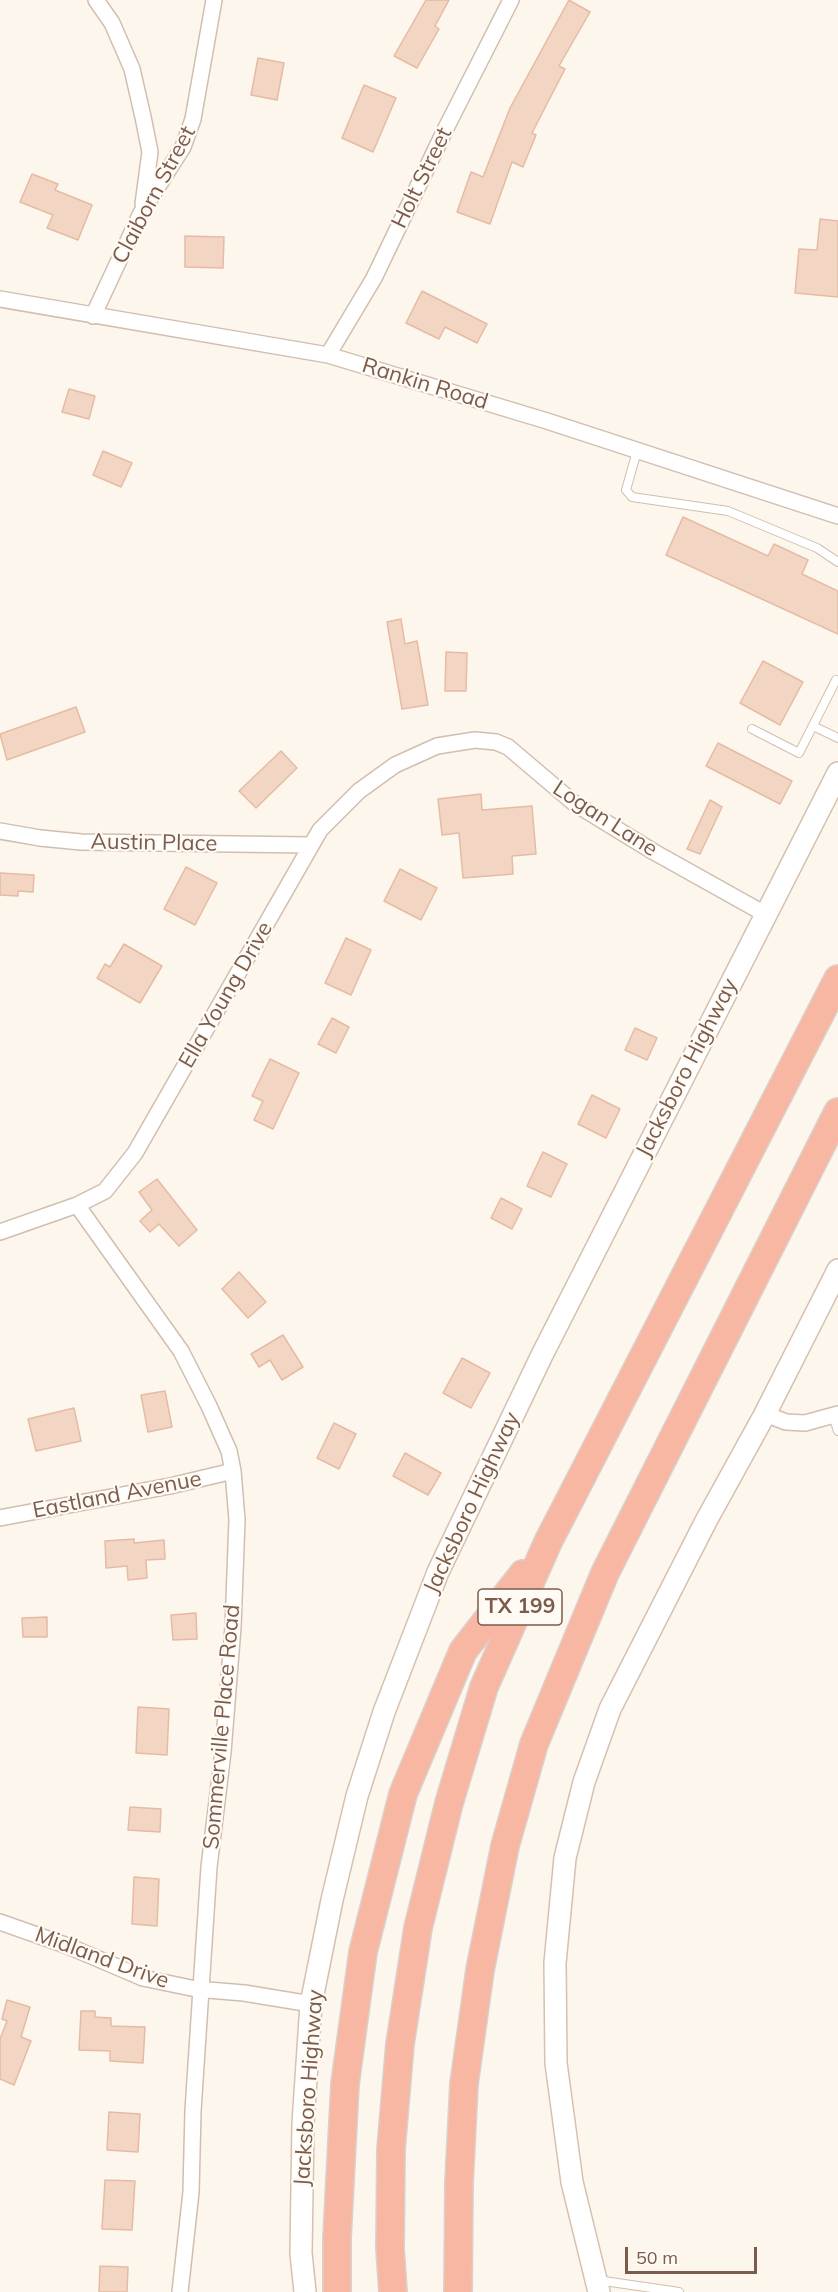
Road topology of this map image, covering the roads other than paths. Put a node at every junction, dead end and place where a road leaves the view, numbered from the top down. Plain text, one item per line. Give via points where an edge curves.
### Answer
1 (96, 0) edge
2 (214, 0) edge
3 (511, 0) edge
4 (141, 213) junction
5 (0, 299) edge
6 (93, 316) junction
7 (328, 355) junction
8 (637, 451) junction
9 (838, 516) edge
10 (838, 562) edge
11 (836, 680) dead end
12 (813, 726) junction
13 (752, 729) dead end
14 (838, 738) edge
15 (444, 744) joint
16 (838, 773) edge
17 (0, 831) edge
18 (309, 845) junction
19 (765, 914) junction
20 (838, 979) edge
21 (838, 1112) edge
22 (77, 1205) junction
23 (0, 1232) edge
24 (838, 1270) edge
25 (765, 1414) junction
26 (836, 1420) edge
27 (233, 1471) junction
28 (0, 1518) edge
29 (548, 1542) junction
30 (2, 1927) edge
31 (202, 1989) junction
32 (311, 2004) junction
33 (597, 2286) edge
34 (180, 2292) edge
35 (305, 2292) edge
36 (338, 2292) edge
37 (393, 2292) edge
38 (459, 2292) edge
39 (679, 2292) edge

1 - 4 street via 112,23 132,69 143,117 150,152
2 - 4 street, Claiborn Street via 194,119 179,154
3 - 7 street, Holt Street via 374,278
4 - 6 street, Claiborn Street
5 - 6 street, Rankin Road
6 - 7 street, Rankin Road
7 - 8 street, Rankin Road
8 - 9 street, Rankin Road
8 - 10 lane via 626,490 632,497 728,511 817,548
11 - 12 lane
12 - 13 lane via 799,753
12 - 14 lane
15 - 18 street, Ella Young Drive via 395,765 359,791
15 - 19 street, Logan Lane via 475,740 508,747 574,803
16 - 19 main road, Jacksboro Highway
17 - 18 street, Austin Place via 81,842
18 - 22 street, Ella Young Drive via 135,1153 105,1191
19 - 32 main road, Jacksboro Highway via 542,1354 438,1572 384,1712 357,1796
20 - 29 highway, TX 199
21 - 38 highway via 605,1573 534,1744 504,1846 480,1970 464,2084
22 - 23 street, Ella Young Drive
22 - 27 street, Sommerville Place Road via 181,1351 229,1451
24 - 25 main road
25 - 26 street via 805,1424
25 - 33 main road via 609,1709 584,1782 565,1858 555,1963 555,2063 572,2182
27 - 28 street, Eastland Avenue
27 - 31 street, Sommerville Place Road via 237,1520 233,1627 209,1867
29 - 36 highway via 463,1651 403,1794 363,1952 345,2084
29 - 37 highway, TX 199 via 484,1687 449,1803 418,1928 399,2044 390,2149
30 - 31 street, Midland Drive via 68,1947 143,1978
31 - 32 street, Midland Drive
31 - 34 street, Sommerville Place Road via 191,2192
32 - 35 main road, Jacksboro Highway via 303,2124 301,2253
33 - 39 lane

